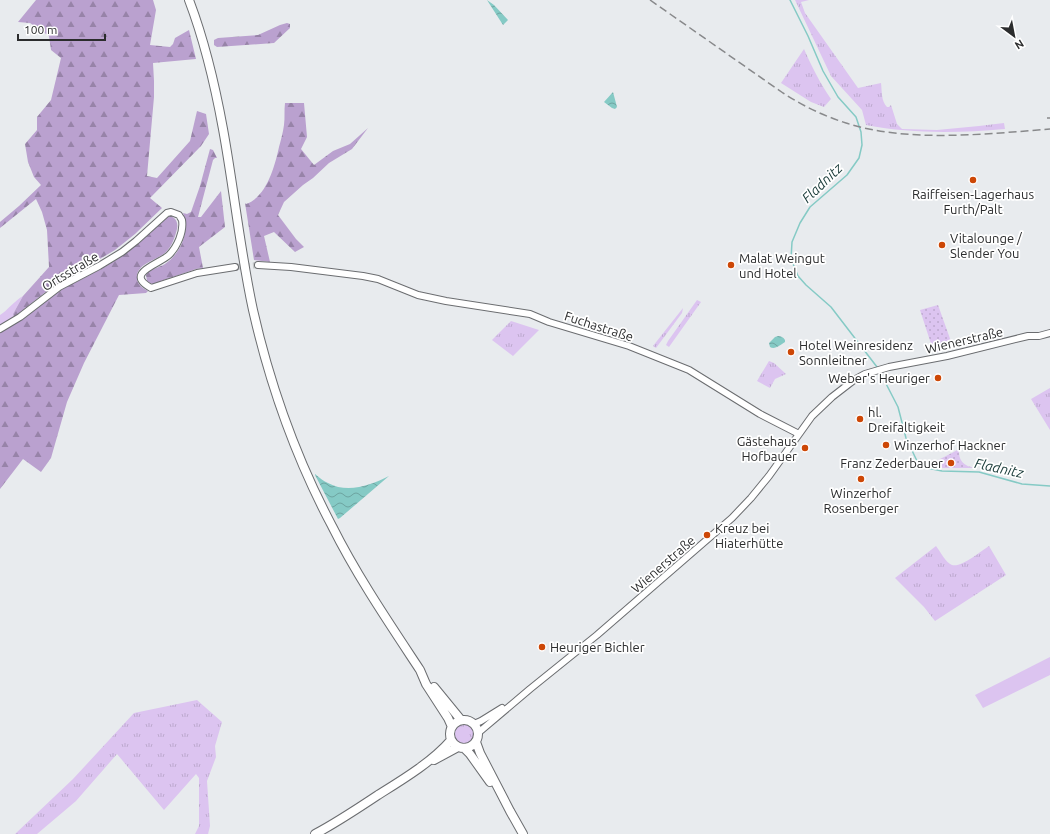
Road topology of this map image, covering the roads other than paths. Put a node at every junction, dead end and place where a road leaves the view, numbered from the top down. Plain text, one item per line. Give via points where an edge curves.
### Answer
1 (189, 0) edge
2 (258, 265) tunnel mouth
3 (234, 267) tunnel mouth
4 (0, 329) edge
5 (1050, 333) edge
6 (799, 434) junction
7 (420, 670) junction
8 (530, 689) junction
9 (462, 720) junction
10 (474, 724) junction
11 (452, 727) junction
12 (478, 733) junction
13 (451, 740) junction
14 (476, 742) junction
15 (461, 748) junction
16 (419, 768) junction
17 (510, 811) junction
18 (315, 834) edge
19 (523, 834) edge

1 - 7 main road via 216,90 248,282 274,388 307,473 332,527
2 - 6 street, Fuchastraße via 363,276 378,279 418,295 530,314 629,346 689,370 760,414
3 - 4 street, Ortsstraße via 197,272 151,288 144,284 141,275 144,270 169,254 180,237 182,221 179,215 167,213 111,259 59,287
5 - 6 street, Wienerstraße via 872,371 854,380 832,397 812,416
6 - 8 street, Wienerstraße via 769,476 732,518 597,635
7 - 9 main road
7 - 11 main road
8 - 10 street, Wienerstraße
8 - 12 street, Wienerstraße
9 - 10 main road
9 - 11 main road
10 - 12 main road
11 - 13 main road
12 - 14 main road
13 - 15 main road
13 - 16 main road
14 - 15 main road via 469,747
14 - 17 main road
15 - 16 main road
15 - 17 main road via 474,759
16 - 18 main road
17 - 19 main road

